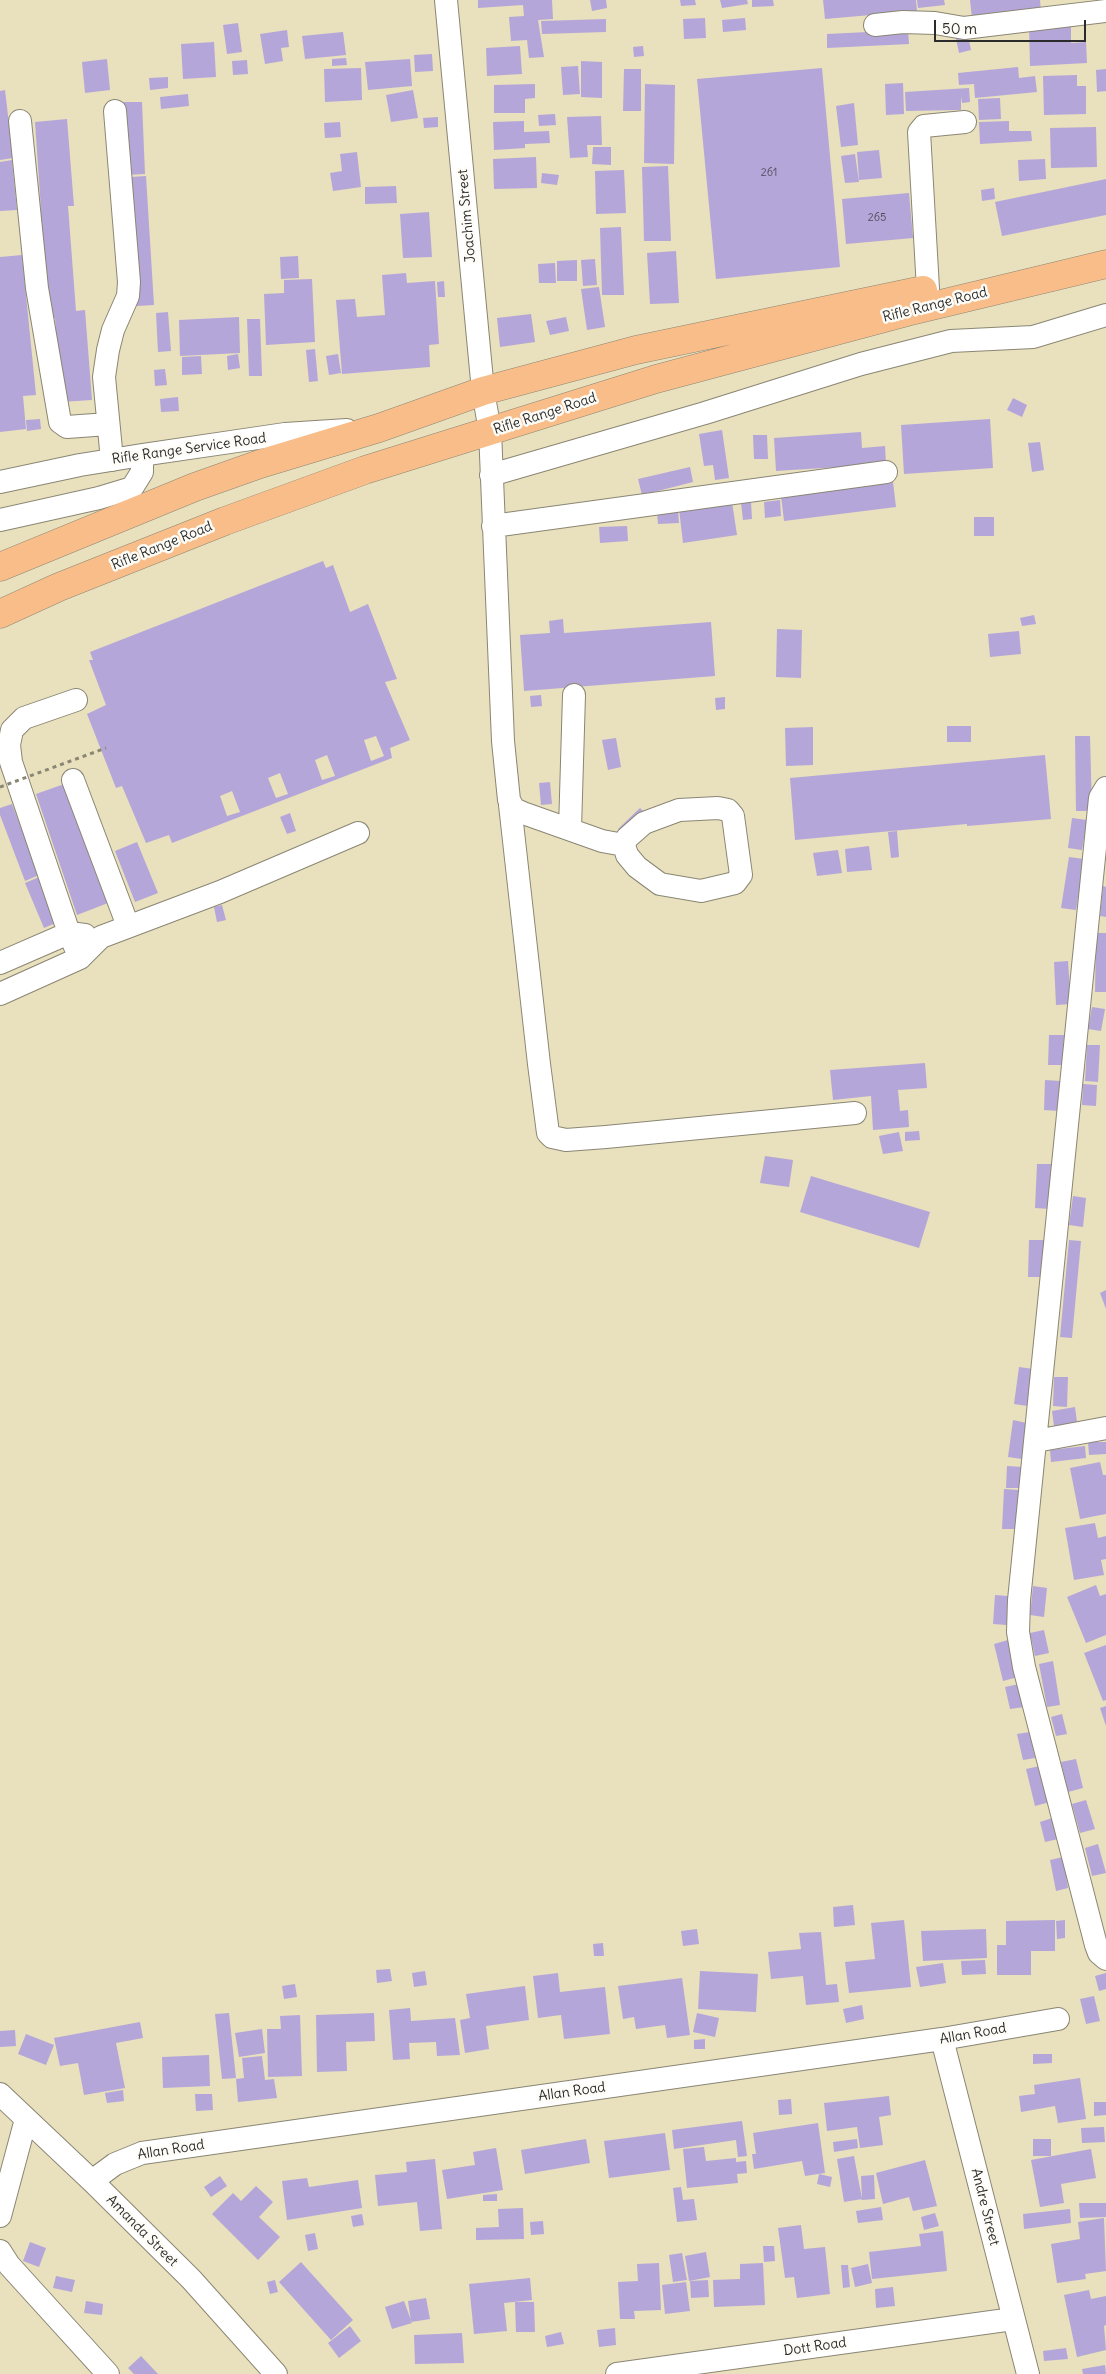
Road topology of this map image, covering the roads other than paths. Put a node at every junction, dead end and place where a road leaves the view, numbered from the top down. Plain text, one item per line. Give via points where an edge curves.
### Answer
1 (446, 0) edge
2 (1106, 11) edge
3 (875, 25) dead end
4 (115, 112) dead end
5 (20, 121) dead end
6 (965, 122) dead end
7 (1106, 249) edge
8 (1106, 264) edge
9 (928, 289) junction
10 (1106, 315) edge
11 (484, 391) junction
12 (108, 424) junction
13 (379, 428) junction
14 (490, 432) junction
15 (142, 455) junction
16 (112, 460) junction
17 (886, 472) dead end
18 (491, 475) junction
19 (0, 482) edge
20 (0, 520) edge
21 (493, 526) junction
22 (0, 567) edge
23 (0, 614) edge
24 (574, 695) dead end
25 (76, 700) dead end
26 (73, 780) dead end
27 (1106, 788) edge
28 (510, 805) junction
29 (570, 830) junction
30 (358, 833) dead end
31 (624, 845) junction
32 (128, 926) junction
33 (69, 933) junction
34 (101, 937) junction
35 (80, 958) junction
36 (0, 963) edge
37 (0, 994) edge
38 (855, 1113) dead end
39 (1106, 1428) edge
40 (1036, 1442) junction
41 (1106, 1958) edge
42 (1058, 2019) dead end
43 (942, 2039) junction
44 (0, 2094) edge
45 (26, 2119) junction
46 (92, 2181) junction
47 (0, 2216) edge
48 (0, 2251) edge
49 (1013, 2319) junction
50 (108, 2374) edge
51 (276, 2374) edge
52 (617, 2374) edge
53 (1028, 2374) edge

1 - 11 street, Joachim Street
2 - 3 street via 964,28 935,23
4 - 12 street via 129,282 128,296 113,330 104,377
5 - 12 street via 37,288 60,422 66,427
6 - 9 street via 924,126 919,132
7 - 9 main road, Rifle Range Road
8 - 14 main road, Rifle Range Road via 908,312 656,379
9 - 11 main road, Rifle Range Road via 636,350
10 - 18 street via 1033,337 951,341 861,364
11 - 13 main road, Rifle Range Road
11 - 14 street, Joachim Street
12 - 16 street
13 - 15 street, Rifle Range Service Road via 285,434
13 - 22 main road, Rifle Range Road via 195,487
14 - 18 street, Joachim Street
14 - 23 main road, Rifle Range Road via 365,470 225,521
15 - 16 street, Rifle Range Service Road
15 - 20 street via 142,472 132,488
16 - 19 street, Rifle Range Service Road
17 - 21 street
18 - 21 street, Joachim Street
21 - 28 street, Joachim Street via 503,741
24 - 29 street
25 - 33 street via 24,718 12,730 9,745 11,762
26 - 32 street
27 - 40 street via 1100,798
28 - 29 street
28 - 38 street, Joachim Street via 540,1073 548,1133 552,1137 566,1140 606,1137
29 - 31 street
30 - 32 street via 220,892
31 - 31 street via 627,855 637,867 660,884 700,891 735,883 741,875 733,816 728,810 679,810 660,815 644,823
32 - 34 street
33 - 34 street
33 - 35 street
33 - 36 street
34 - 35 street
35 - 37 street
39 - 40 street
40 - 41 street via 1019,1640 1096,1945
42 - 43 street, Allan Road
43 - 46 street, Allan Road via 142,2153 115,2164
43 - 49 street, Andre Street
44 - 45 street, Amanda Street
45 - 46 street, Amanda Street
45 - 47 street
46 - 51 street, Amanda Street via 191,2279
48 - 50 street
49 - 52 street, Dott Road
49 - 53 street, Andre Street

